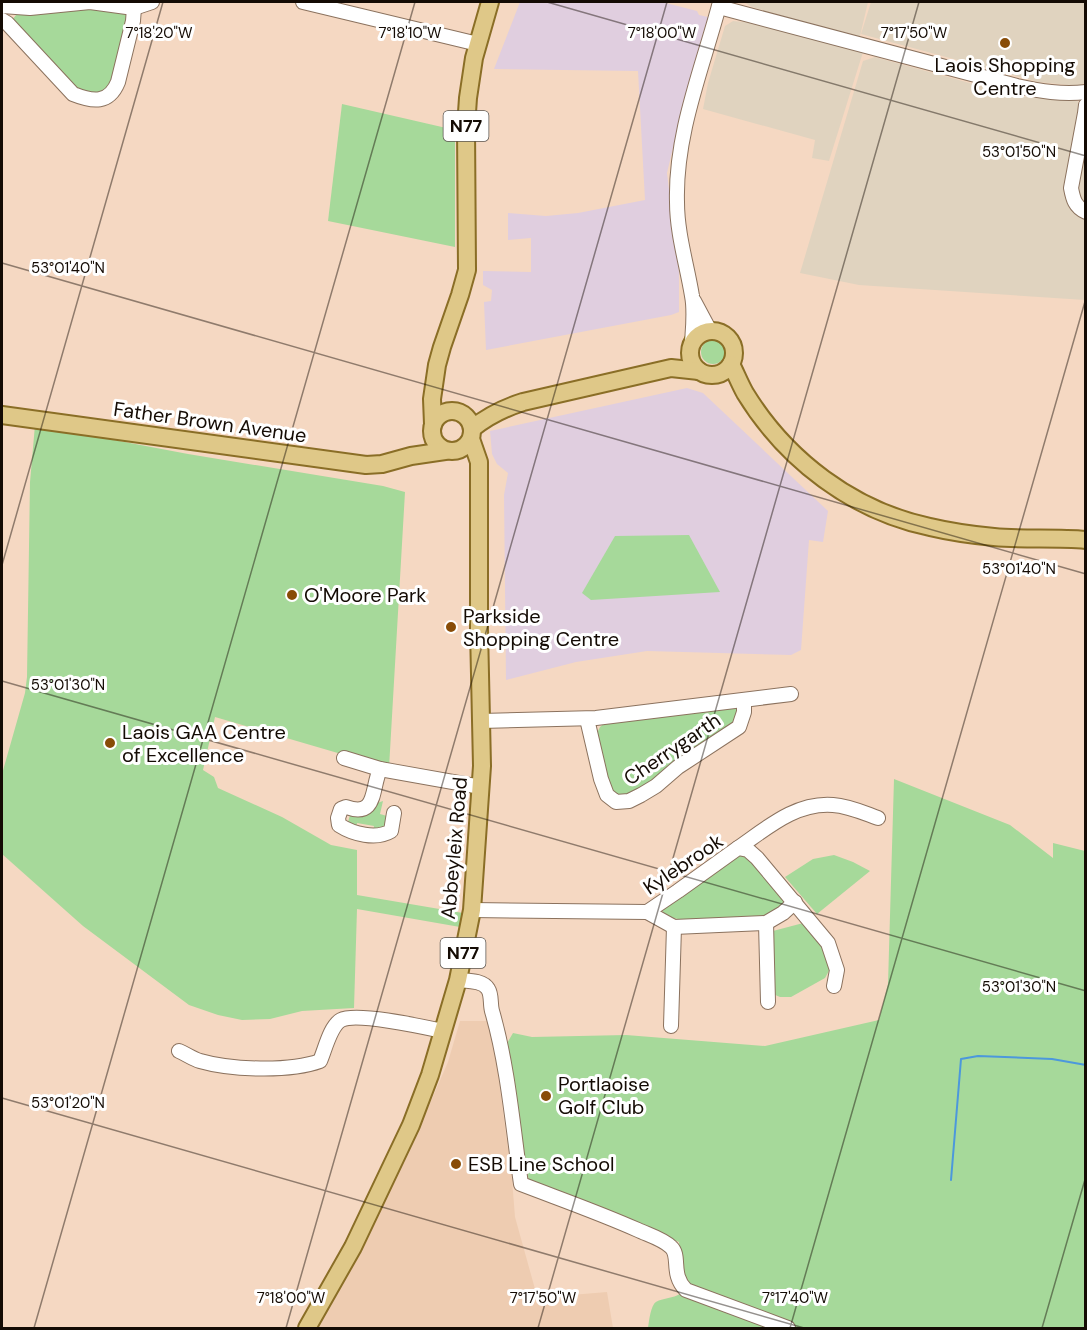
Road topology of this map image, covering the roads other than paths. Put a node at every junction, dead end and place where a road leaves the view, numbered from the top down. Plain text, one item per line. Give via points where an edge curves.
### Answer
1 (152, 2) edge
2 (303, 2) edge
3 (490, 2) edge
4 (720, 4) edge
5 (6, 7) edge
6 (134, 8) junction
7 (4, 22) edge
8 (478, 44) junction
9 (1086, 92) edge
10 (1086, 105) edge
11 (1086, 212) edge
12 (693, 299) junction
13 (710, 331) junction
14 (691, 347) junction
15 (731, 364) junction
16 (671, 368) junction
17 (706, 373) junction
18 (436, 381) junction
19 (745, 393) junction
20 (507, 407) junction
21 (457, 412) junction
22 (2, 416) edge
23 (432, 429) junction
24 (472, 434) junction
25 (450, 451) junction
26 (411, 456) junction
27 (479, 482) junction
28 (1086, 540) edge
29 (791, 694) dead end
30 (744, 700) junction
31 (587, 719) junction
32 (481, 721) junction
33 (344, 758) dead end
34 (380, 769) junction
35 (481, 787) junction
36 (394, 813) dead end
37 (878, 818) dead end
38 (738, 848) junction
39 (795, 902) junction
40 (472, 910) junction
41 (647, 912) junction
42 (766, 923) junction
43 (674, 927) junction
44 (458, 980) junction
45 (834, 986) dead end
46 (768, 1002) dead end
47 (670, 1026) dead end
48 (443, 1031) junction
49 (180, 1050) dead end
50 (307, 1329) edge
51 (788, 1329) edge

1 - 6 street
2 - 8 street
3 - 8 main road, N77
4 - 9 street via 1017,86 1052,93
4 - 12 street via 679,156 676,203
5 - 6 street via 90,2
5 - 7 street
6 - 7 street via 118,82 115,90 101,100 73,94
8 - 18 main road, N77 via 467,111 467,270 442,347
10 - 11 street via 1071,188 1073,200
12 - 13 street
12 - 14 street
13 - 14 main road via 700,334
13 - 15 main road via 725,335 732,343
14 - 16 main road
14 - 17 main road via 692,363
15 - 17 main road via 724,372
15 - 19 main road
16 - 17 main road
16 - 20 main road
17 - 19 main road
18 - 21 main road, N77 via 442,397
18 - 23 main road, N77
19 - 28 main road via 771,429 800,459 868,506 940,529 995,537
20 - 21 main road
20 - 24 main road via 487,417
21 - 23 main road via 439,415
21 - 24 main road, N77 via 468,419
22 - 26 main road, Father Brown Avenue via 366,465
23 - 25 main road via 436,444
23 - 26 main road, Father Brown Avenue
24 - 25 main road via 465,448
24 - 27 main road, Abbeyleix Road / N77
25 - 26 main road, Father Brown Avenue
25 - 27 main road via 469,466
27 - 32 main road, Abbeyleix Road / N77
29 - 30 street, Cherrygarth
30 - 31 street, Cherrygarth
30 - 31 street, Cherrygarth via 739,727 629,801 616,802 607,795
31 - 32 street, Cherrygarth
32 - 35 main road, Abbeyleix Road / N77
33 - 34 street
34 - 35 street
34 - 36 street via 368,806 357,811 341,809 339,825 362,834 386,834 391,831
35 - 40 main road, Abbeyleix Road / N77
37 - 38 street via 832,805 804,808
38 - 39 street, Kylebrook via 757,858
38 - 41 street, Kylebrook
39 - 42 street
39 - 45 street, Kylebrook via 828,944 837,970
40 - 41 street, Kylebrook
40 - 44 main road, Abbeyleix Road / N77
41 - 43 street
42 - 43 street
42 - 46 street
43 - 47 street
44 - 48 main road, Abbeyleix Road / N77
44 - 51 street via 479,983 490,991 521,1184 658,1239 674,1250 677,1277 686,1290
48 - 49 street via 359,1017 341,1020 331,1030 320,1061 292,1067 230,1067 199,1061
48 - 50 main road, Abbeyleix Road / N77 via 411,1125

